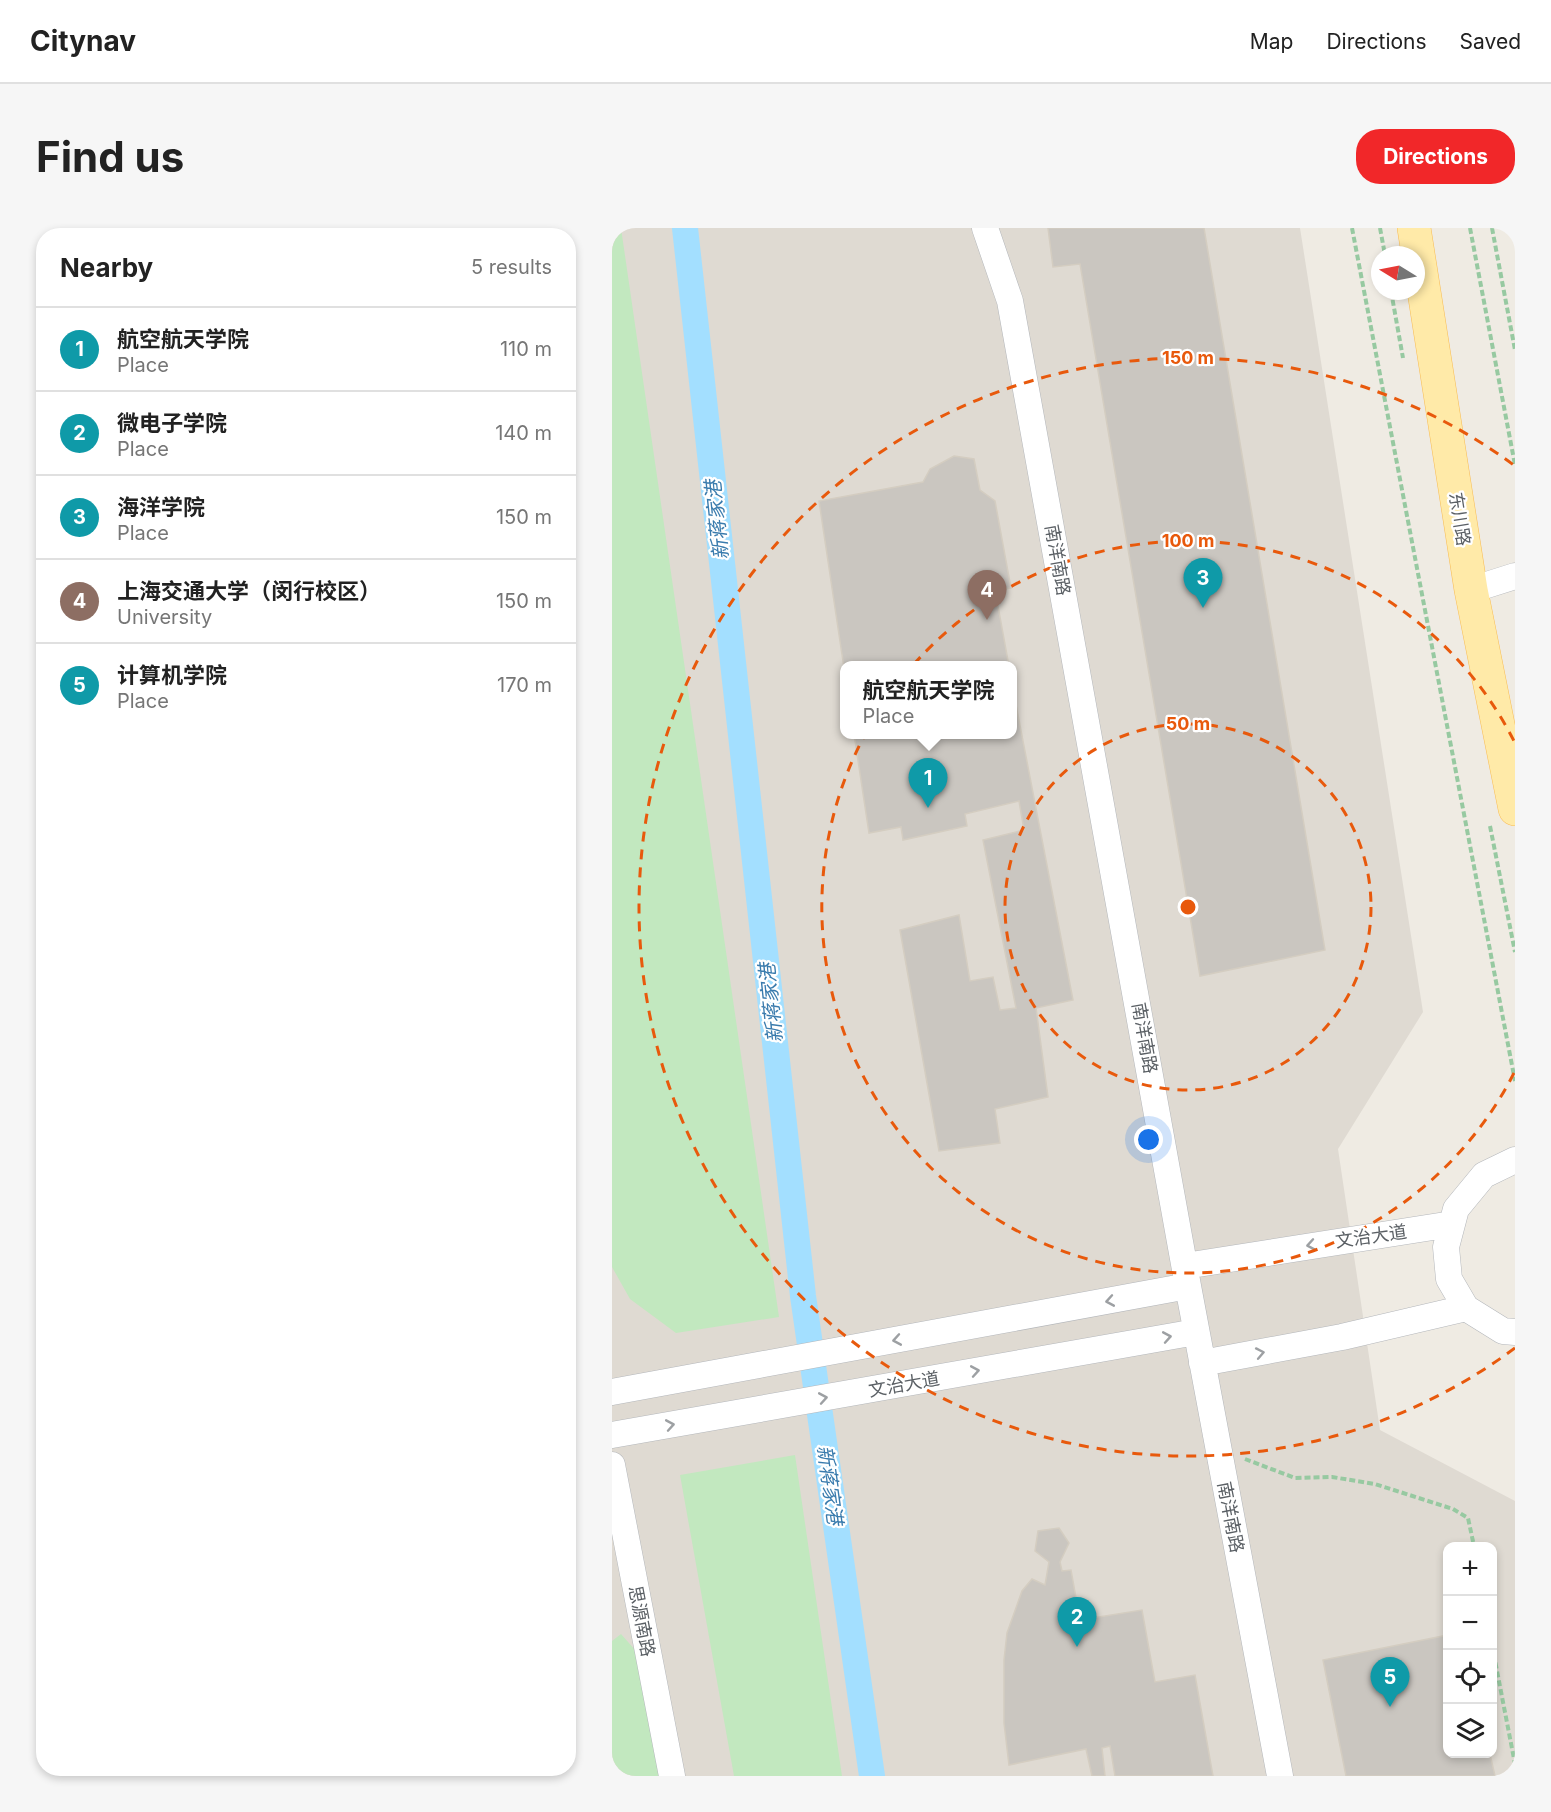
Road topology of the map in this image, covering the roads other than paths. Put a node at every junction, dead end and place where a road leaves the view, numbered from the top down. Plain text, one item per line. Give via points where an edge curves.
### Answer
1 (985, 228) edge
2 (1414, 228) edge
3 (1515, 576) edge
4 (1472, 590) junction
5 (1515, 809) edge
6 (1515, 1160) edge
7 (1452, 1224) junction
8 (1186, 1276) junction
9 (1466, 1308) junction
10 (1196, 1332) junction
11 (1515, 1332) edge
12 (1202, 1364) junction
13 (612, 1392) edge
14 (612, 1436) edge
15 (613, 1481) edge
16 (672, 1776) edge
17 (1280, 1776) edge

1 - 8 street, 南洋南路 via 1010,301
2 - 4 main road, 东川路
3 - 4 street
4 - 5 main road, 东川路
6 - 7 street via 1484,1175 1456,1209
7 -> 8 street, 文治大道
7 - 9 street via 1446,1247 1449,1279
8 - 10 street, 南洋南路
8 -> 13 street, 文治大道 via 868,1345
9 - 11 street via 1503,1331
12 -> 9 street
10 - 12 street, 南洋南路
14 -> 10 street, 文治大道
12 - 17 street, 南洋南路
15 - 16 street, 思源南路

